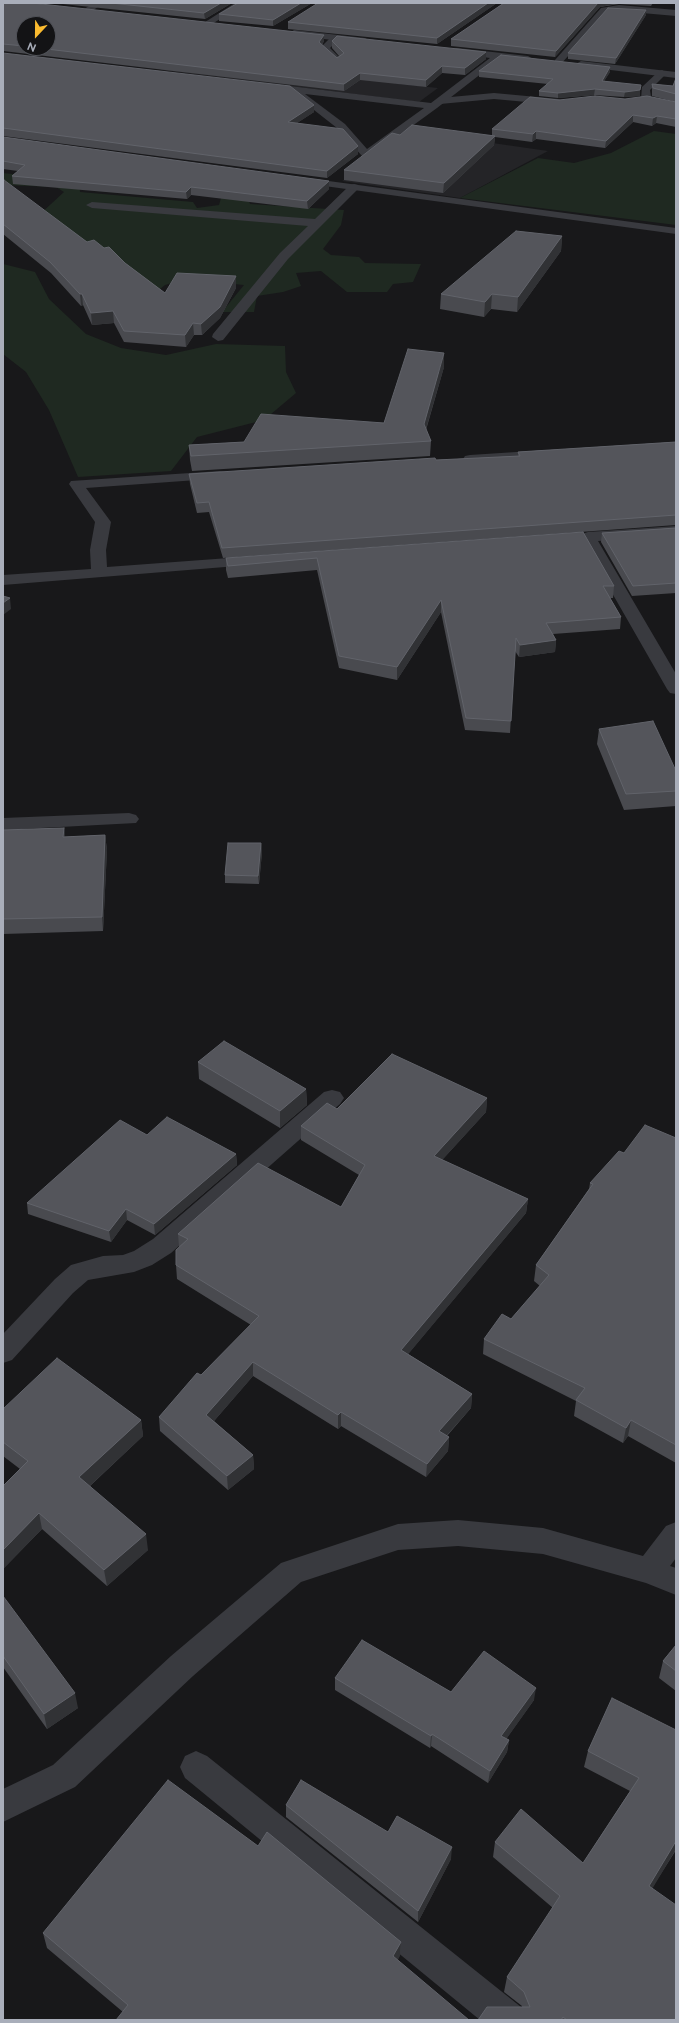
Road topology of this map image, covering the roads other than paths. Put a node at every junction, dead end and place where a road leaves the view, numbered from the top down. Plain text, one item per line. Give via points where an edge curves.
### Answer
1 (241, 3) edge
2 (101, 8) edge
3 (82, 10) edge
4 (676, 14) edge
5 (221, 25) edge
6 (283, 32) edge
7 (335, 38) junction
8 (372, 42) edge
9 (447, 50) edge
10 (498, 56) junction
11 (536, 59) edge
12 (337, 60) edge
13 (662, 73) junction
14 (676, 75) edge
15 (254, 85) edge
16 (293, 89) junction
17 (572, 101) edge
18 (437, 103) junction
19 (676, 106) edge
20 (366, 154) junction
21 (356, 162) edge
22 (340, 175) dead end
23 (290, 179) edge
24 (329, 184) junction
25 (354, 188) junction
26 (92, 205) dead end
27 (318, 222) junction
28 (676, 231) edge
29 (218, 338) dead end
30 (564, 453) edge
31 (453, 460) edge
32 (234, 474) edge
33 (676, 531) edge
34 (272, 560) edge
35 (99, 573) junction
36 (3, 580) edge
37 (676, 688) edge
38 (129, 820) dead end
39 (3, 824) edge
40 (332, 1098) dead end
41 (3, 1352) edge
42 (676, 1536) edge
43 (650, 1571) junction
44 (676, 1582) edge
45 (196, 1767) dead end
46 (3, 1806) edge
47 (508, 2020) edge

1 - 5 street via 202,23
2 - 3 street
4 - 13 street via 619,8 604,10 555,61
6 - 7 street
7 - 8 street
7 - 12 street via 325,48
9 - 10 street
10 - 11 street
10 - 18 street
13 - 14 street
13 - 19 street via 645,89 642,100
15 - 16 street
16 - 18 street
16 - 20 street via 341,126
17 - 18 street via 558,103 494,96
18 - 20 street
20 - 21 street
22 - 24 street
23 - 24 street
24 - 25 street
25 - 27 street
25 - 28 street
26 - 27 street
27 - 29 street via 284,256
30 - 31 street
32 - 35 street via 76,484 103,522 98,550
33 - 37 street via 580,537
34 - 35 street
35 - 36 street
38 - 39 street
40 - 41 street via 162,1246 125,1265 103,1266 80,1272
42 - 43 street
43 - 44 street
43 - 46 street via 543,1541 458,1533 398,1537 291,1572 182,1666 64,1776
45 - 47 street

